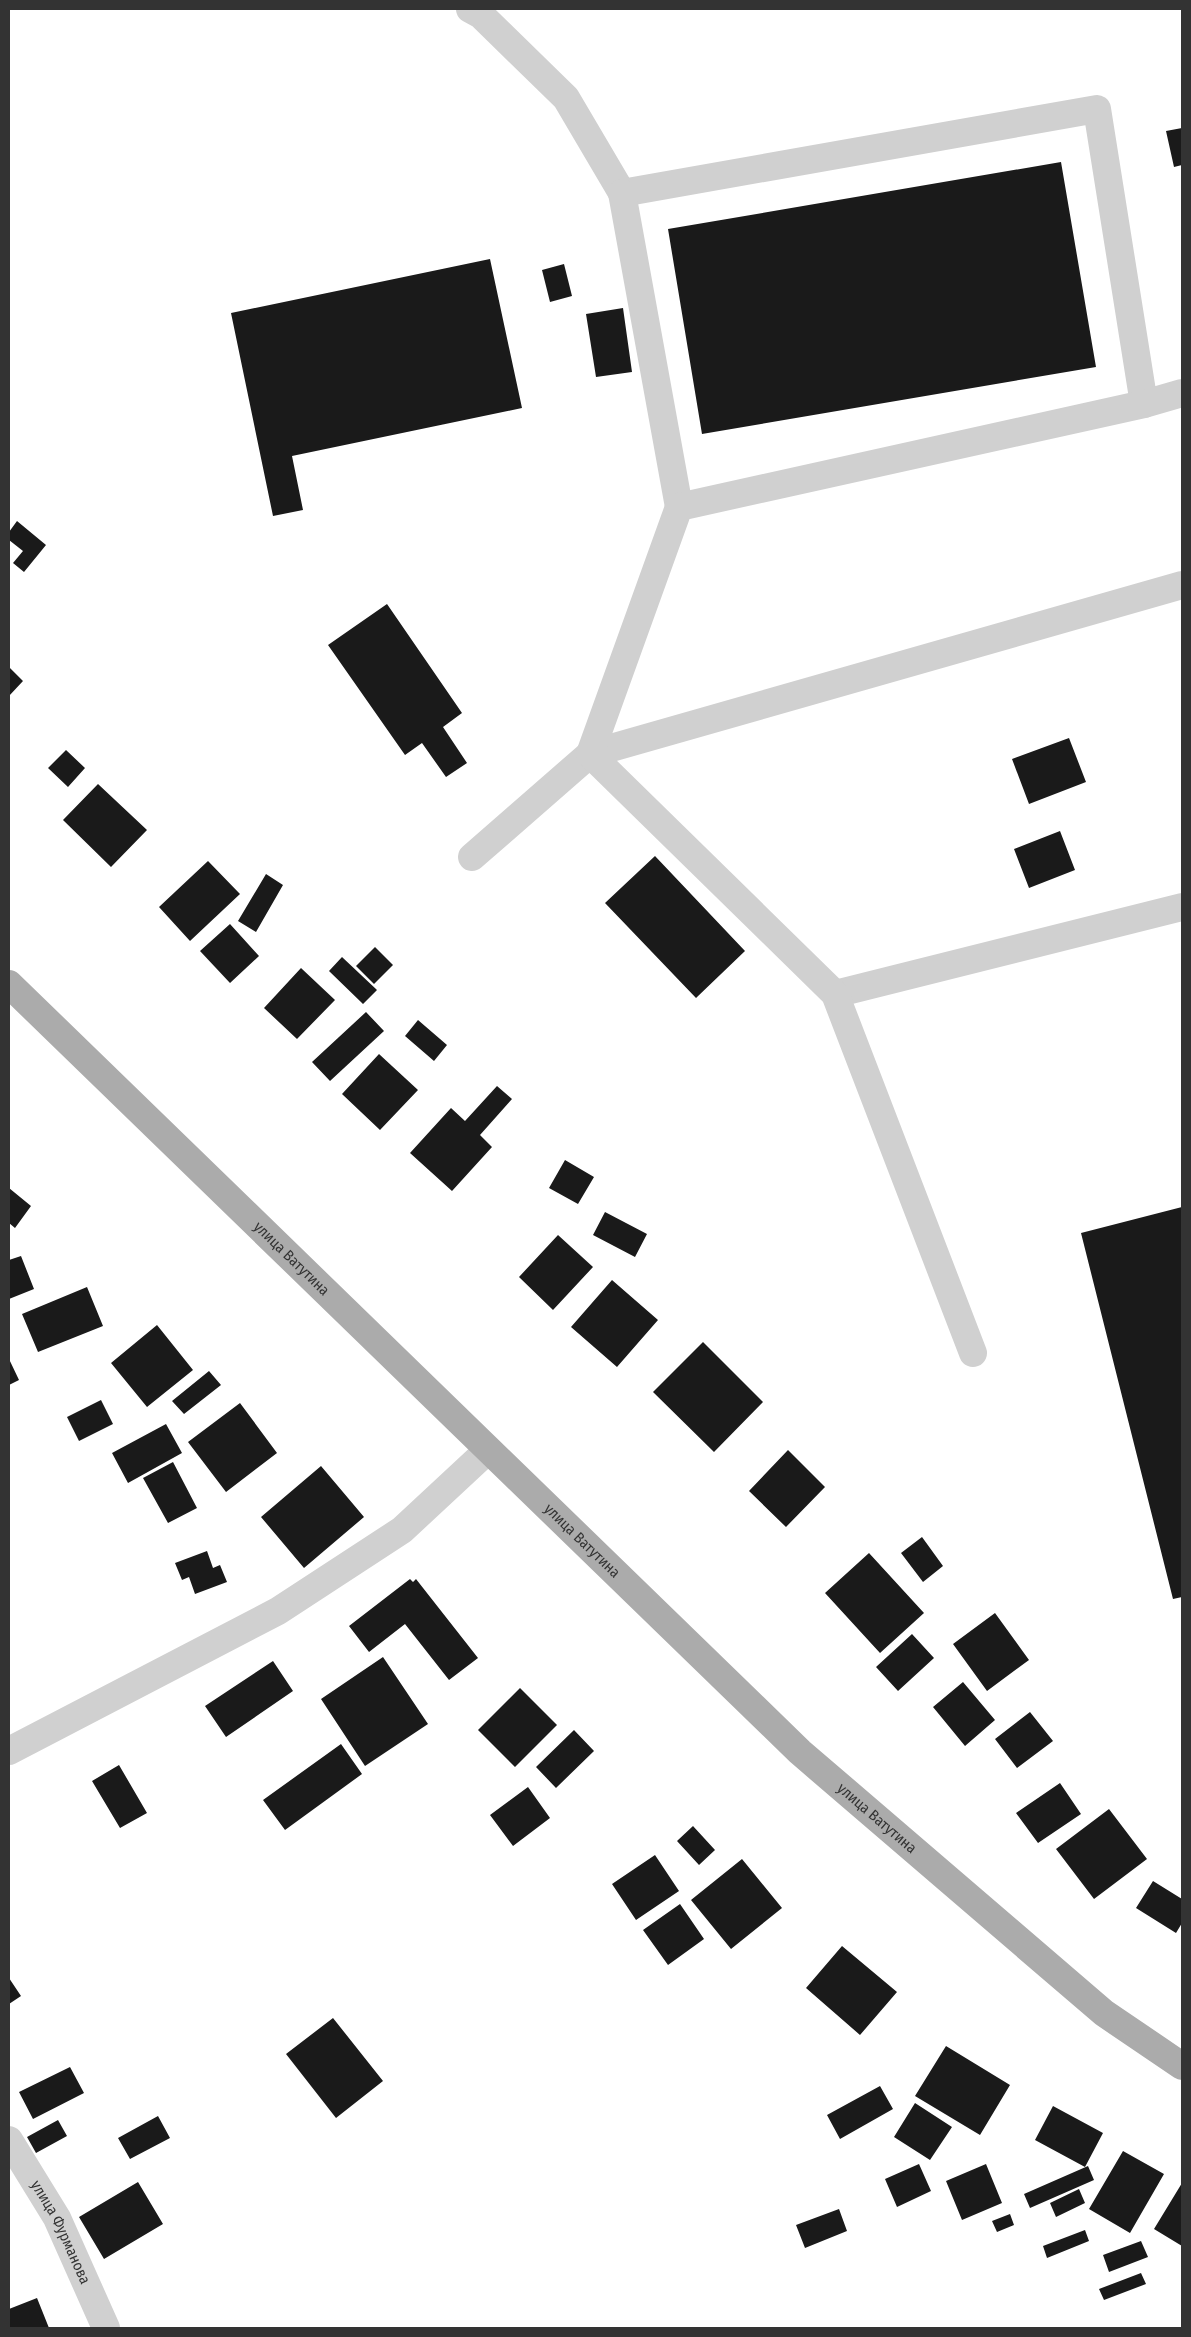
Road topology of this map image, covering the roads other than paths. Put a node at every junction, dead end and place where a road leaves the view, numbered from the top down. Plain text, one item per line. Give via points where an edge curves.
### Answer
1 (470, 9) edge
2 (622, 193) junction
3 (1182, 393) edge
4 (1144, 404) junction
5 (679, 507) junction
6 (1182, 585) edge
7 (590, 754) junction
8 (472, 857) dead end
9 (1182, 907) edge
10 (9, 984) edge
11 (836, 994) junction
12 (973, 1353) dead end
13 (488, 1450) junction
14 (9, 1751) edge
15 (1182, 2066) edge
16 (9, 2140) edge
17 (106, 2328) edge

1 - 2 street via 481,15 566,98
2 - 4 street via 1097,108
2 - 5 street
3 - 4 street
4 - 5 street
5 - 7 street
6 - 7 street
7 - 8 street
7 - 11 street
9 - 11 street
10 - 13 main road, улица Ватутина
11 - 12 street
13 - 14 street via 402,1530 278,1611
13 - 15 main road, улица Ватутина via 800,1752 1104,2013
16 - 17 street, улица Фурманова via 57,2218

